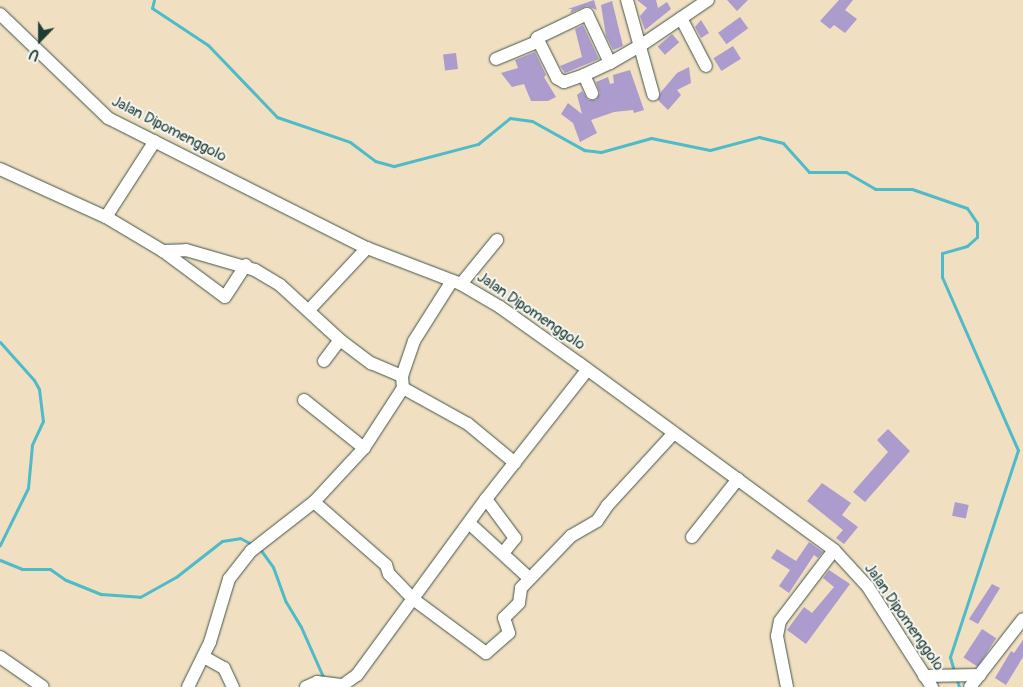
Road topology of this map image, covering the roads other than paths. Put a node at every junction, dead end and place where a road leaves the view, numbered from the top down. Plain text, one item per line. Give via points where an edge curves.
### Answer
1 (627, 0) edge
2 (708, 0) edge
3 (0, 14) edge
4 (681, 18) junction
5 (538, 42) junction
6 (640, 46) junction
7 (496, 59) dead end
8 (610, 62) junction
9 (706, 66) dead end
10 (584, 75) junction
11 (592, 93) dead end
12 (653, 94) dead end
13 (154, 141) junction
14 (0, 169) edge
15 (106, 217) junction
16 (497, 240) dead end
17 (367, 248) junction
18 (163, 251) junction
19 (246, 265) junction
20 (456, 282) junction
21 (309, 310) junction
22 (340, 340) junction
23 (324, 361) dead end
24 (587, 370) junction
25 (402, 382) junction
26 (304, 400) dead end
27 (673, 434) junction
28 (364, 448) junction
29 (515, 463) junction
30 (738, 479) junction
31 (486, 499) junction
32 (314, 502) junction
33 (469, 523) junction
34 (692, 538) dead end
35 (834, 550) junction
36 (504, 552) junction
37 (529, 578) junction
38 (413, 599) junction
39 (1023, 619) edge
40 (0, 657) edge
41 (204, 657) junction
42 (980, 675) junction
43 (924, 676) junction
44 (317, 684) edge
45 (43, 687) edge
46 (188, 687) edge
47 (233, 687) edge
48 (787, 687) edge
49 (932, 687) edge
50 (970, 687) edge

1 - 6 street
2 - 4 street
3 - 13 street, Jalan Dipomenggolo via 88,103 108,118
4 - 6 street
4 - 9 street
5 - 7 street
5 - 8 street via 541,35 587,14
5 - 10 street via 560,81
6 - 8 street
6 - 12 street
8 - 10 street
10 - 11 street
13 - 15 street
13 - 17 street, Jalan Dipomenggolo
14 - 15 street
15 - 18 street
16 - 20 street
17 - 20 street, Jalan Dipomenggolo
17 - 21 street
18 - 19 street via 181,248
18 - 19 street via 225,297
19 - 21 street via 280,285
20 - 24 street, Jalan Dipomenggolo via 500,307
20 - 25 street via 414,341
21 - 22 street
22 - 23 street
22 - 25 street
24 - 27 street, Jalan Dipomenggolo
24 - 29 street
25 - 28 street
25 - 29 street via 468,424
26 - 28 street
27 - 30 street, Jalan Dipomenggolo
27 - 37 street via 597,521 571,536
28 - 32 street
29 - 31 street
30 - 34 street
30 - 35 street, Jalan Dipomenggolo
31 - 33 street
31 - 36 street via 514,538
32 - 38 street via 386,565 389,574
32 - 41 street via 256,547 229,579
33 - 36 street
33 - 38 street
35 - 43 street, Jalan Dipomenggolo via 868,587
35 - 48 street via 780,621 777,636
36 - 37 street
37 - 38 street via 521,588 519,603 504,618 509,633 486,653
38 - 44 street via 350,682 343,685
39 - 42 street
40 - 45 street
41 - 46 street
41 - 47 street via 224,668
42 - 43 street
42 - 50 street
43 - 49 street, Jalan Dipomenggolo

